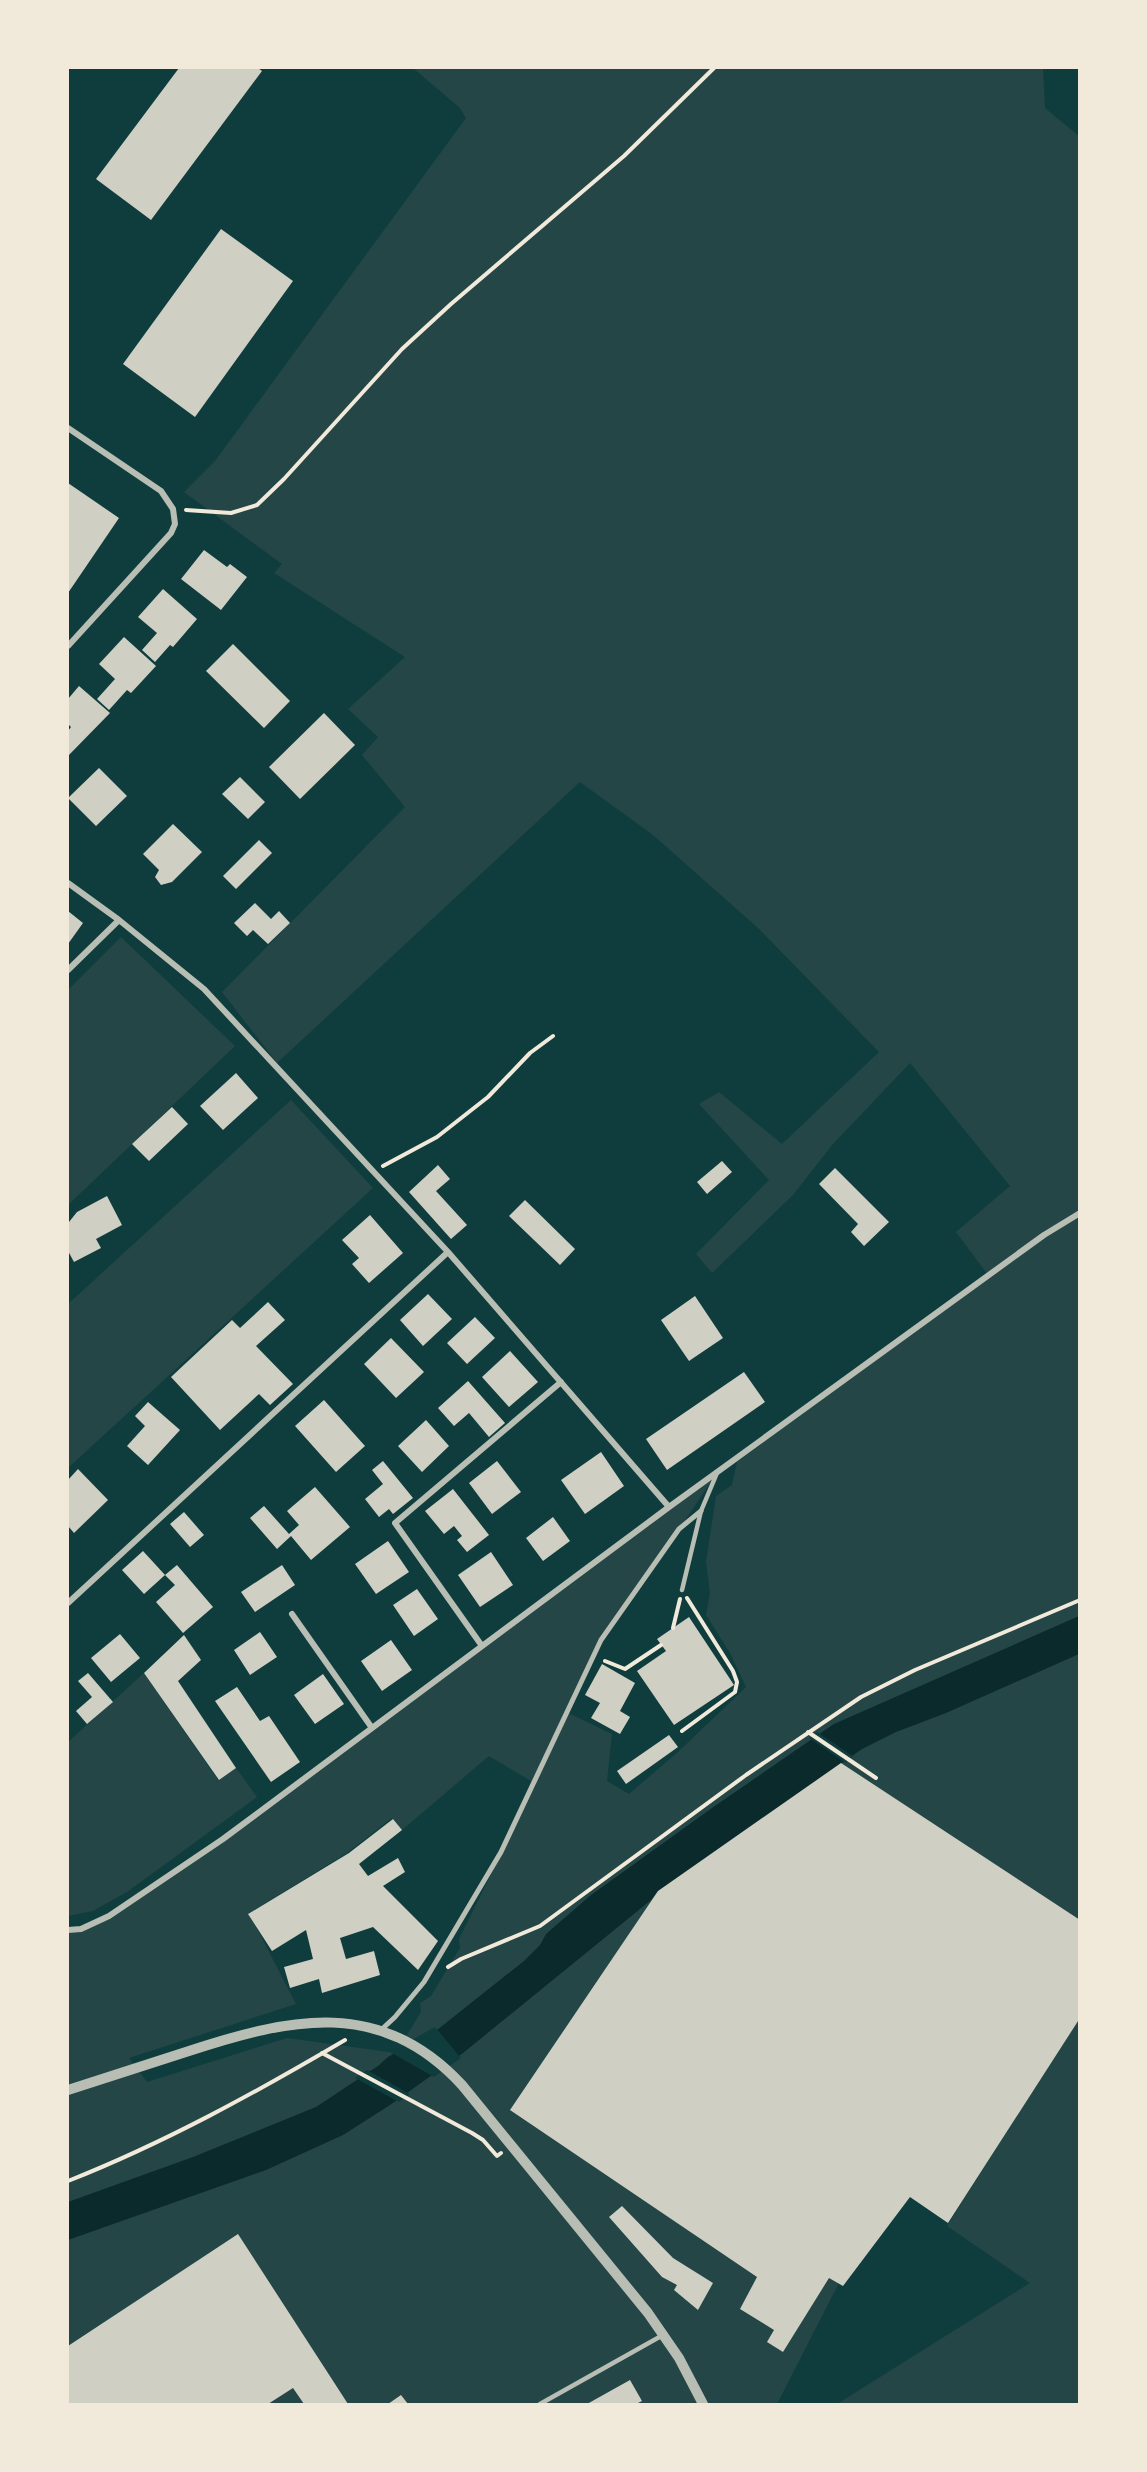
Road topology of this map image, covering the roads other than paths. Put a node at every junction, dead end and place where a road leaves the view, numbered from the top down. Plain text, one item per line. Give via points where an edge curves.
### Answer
1 (68, 428) edge
2 (68, 646) edge
3 (68, 883) edge
4 (119, 920) junction
5 (68, 970) edge
6 (1080, 1213) edge
7 (448, 1252) junction
8 (561, 1382) junction
9 (717, 1473) junction
10 (669, 1507) junction
11 (701, 1511) junction
12 (682, 1590) road end
13 (68, 1603) edge
14 (292, 1614) dead end
15 (482, 1647) junction
16 (372, 1728) junction
17 (68, 1930) edge
18 (383, 2032) junction
19 (68, 2090) edge
20 (664, 2335) junction
21 (540, 2404) edge
22 (703, 2404) edge

1 - 2 street via 161,491 173,509 175,524
3 - 4 street
4 - 5 street
4 - 7 street via 204,988
6 - 9 street via 1044,1235
7 - 8 street
7 - 13 street
8 - 10 street
8 - 15 street via 394,1523
9 - 10 street
9 - 11 lane
10 - 15 street
11 - 12 lane
11 - 18 street via 680,1529 600,1640 501,1852 424,1982
14 - 16 street
15 - 16 street
16 - 17 street via 223,1839 109,1916 81,1929
18 - 19 street via 327,2022 284,2024 243,2033
18 - 20 street via 431,2056 462,2085
20 - 21 lane
20 - 22 street

